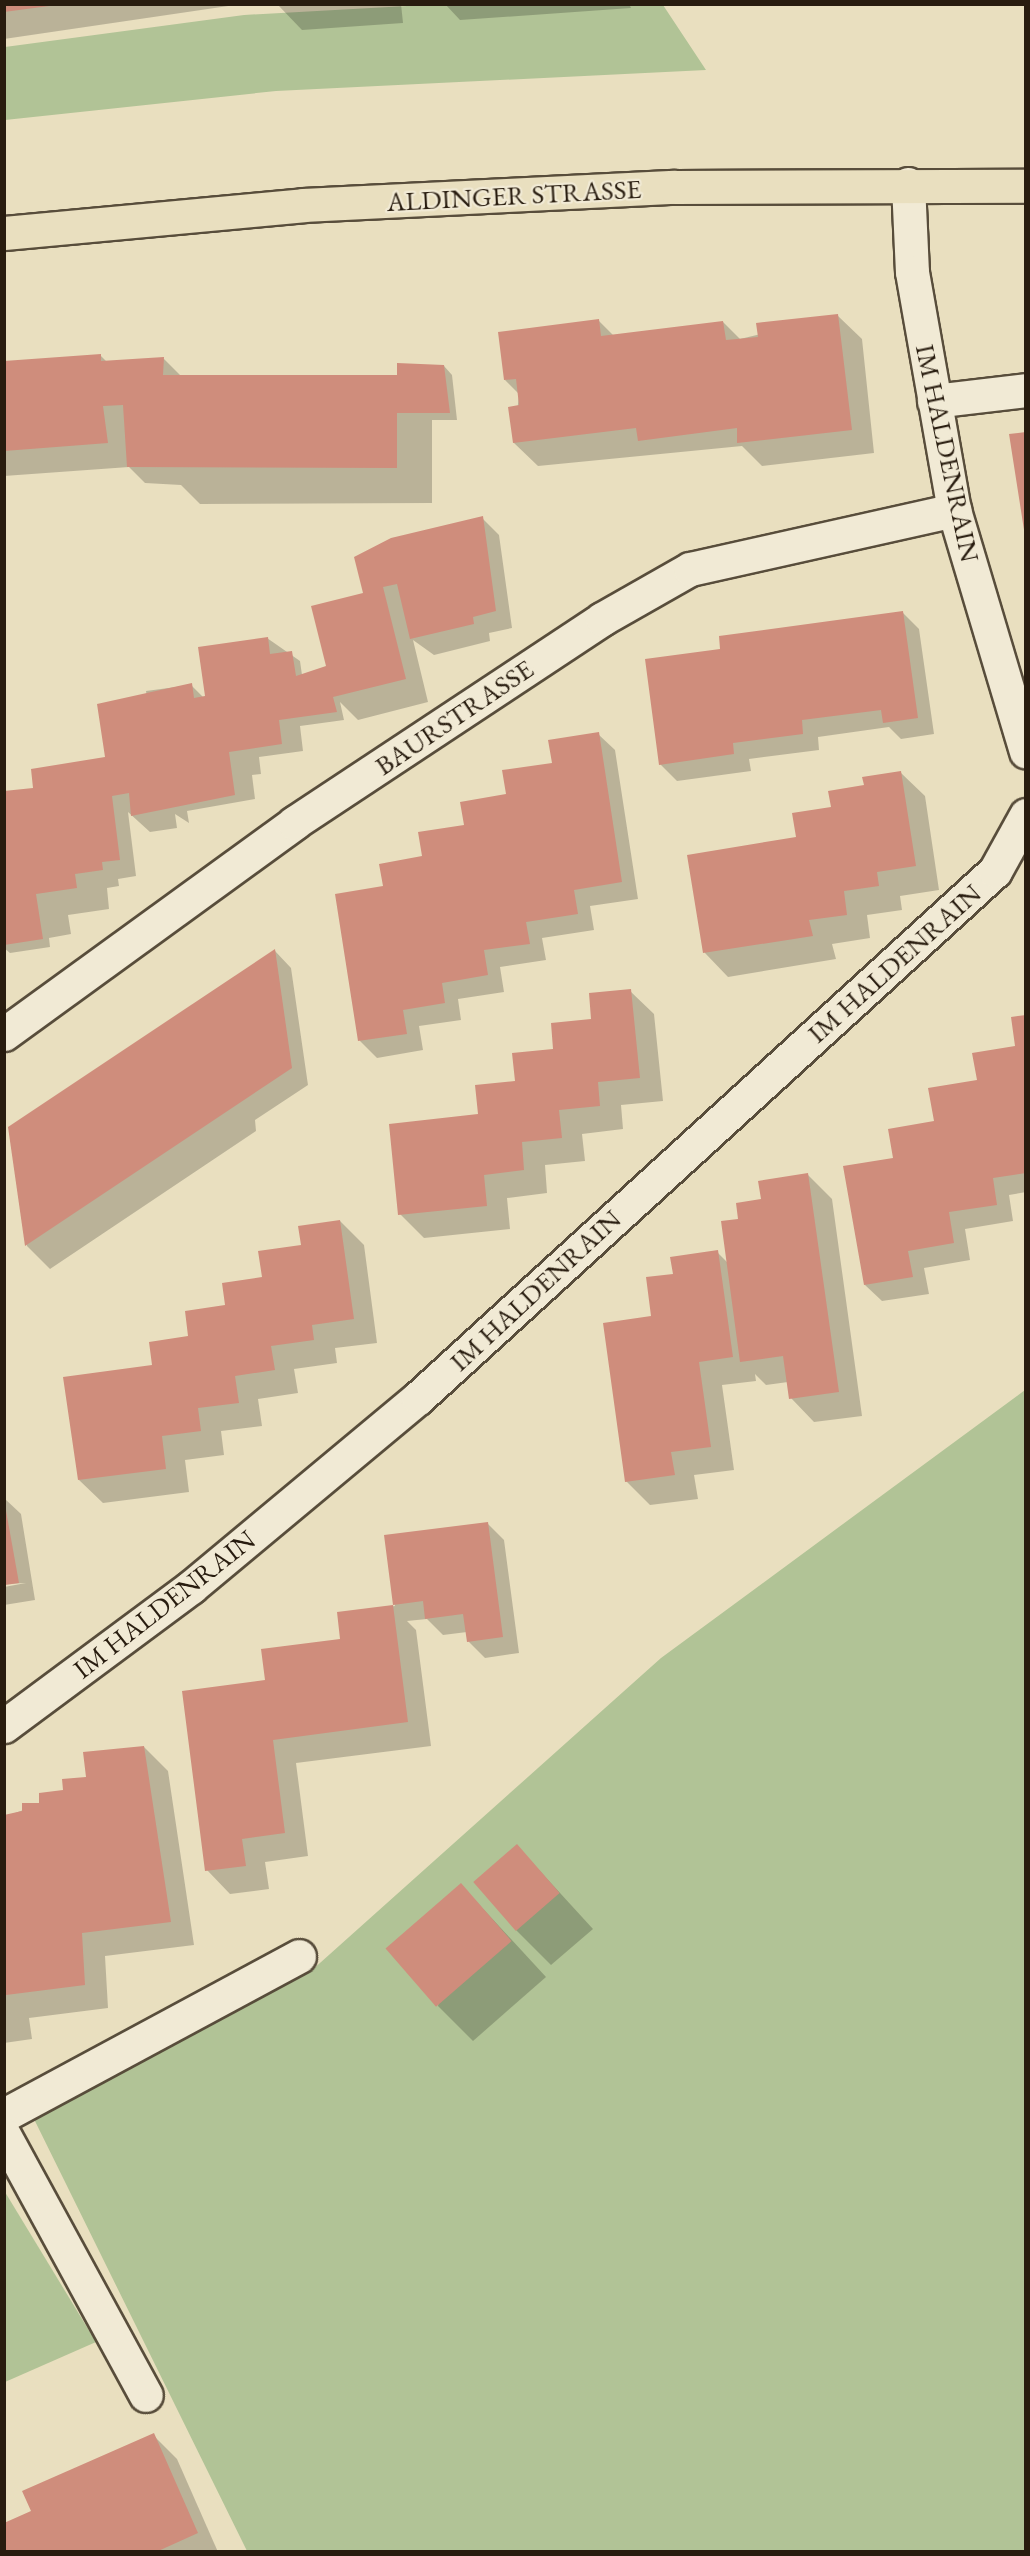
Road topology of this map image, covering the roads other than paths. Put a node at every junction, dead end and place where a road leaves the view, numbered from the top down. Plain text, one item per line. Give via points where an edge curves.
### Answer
1 (908, 184) junction
2 (1026, 186) edge
3 (4, 233) edge
4 (1026, 390) edge
5 (934, 401) junction
6 (954, 510) junction
7 (1026, 751) edge
8 (1026, 815) edge
9 (4, 1034) edge
10 (4, 1726) edge
11 (299, 1956) dead end
12 (4, 2115) edge
13 (4, 2135) edge
14 (146, 2395) dead end

1 - 2 main road, ALDINGER STRASSE
1 - 3 main road, ALDINGER STRASSE via 675,187 303,205
1 - 5 street, IM HALDENRAIN via 912,272
4 - 5 street
5 - 6 street, IM HALDENRAIN
6 - 7 street, IM HALDENRAIN
6 - 9 street, BAURSTRASSE via 690,569 602,619 294,823
8 - 10 street, IM HALDENRAIN via 995,871 418,1398 191,1587
11 - 12 street
13 - 14 street

